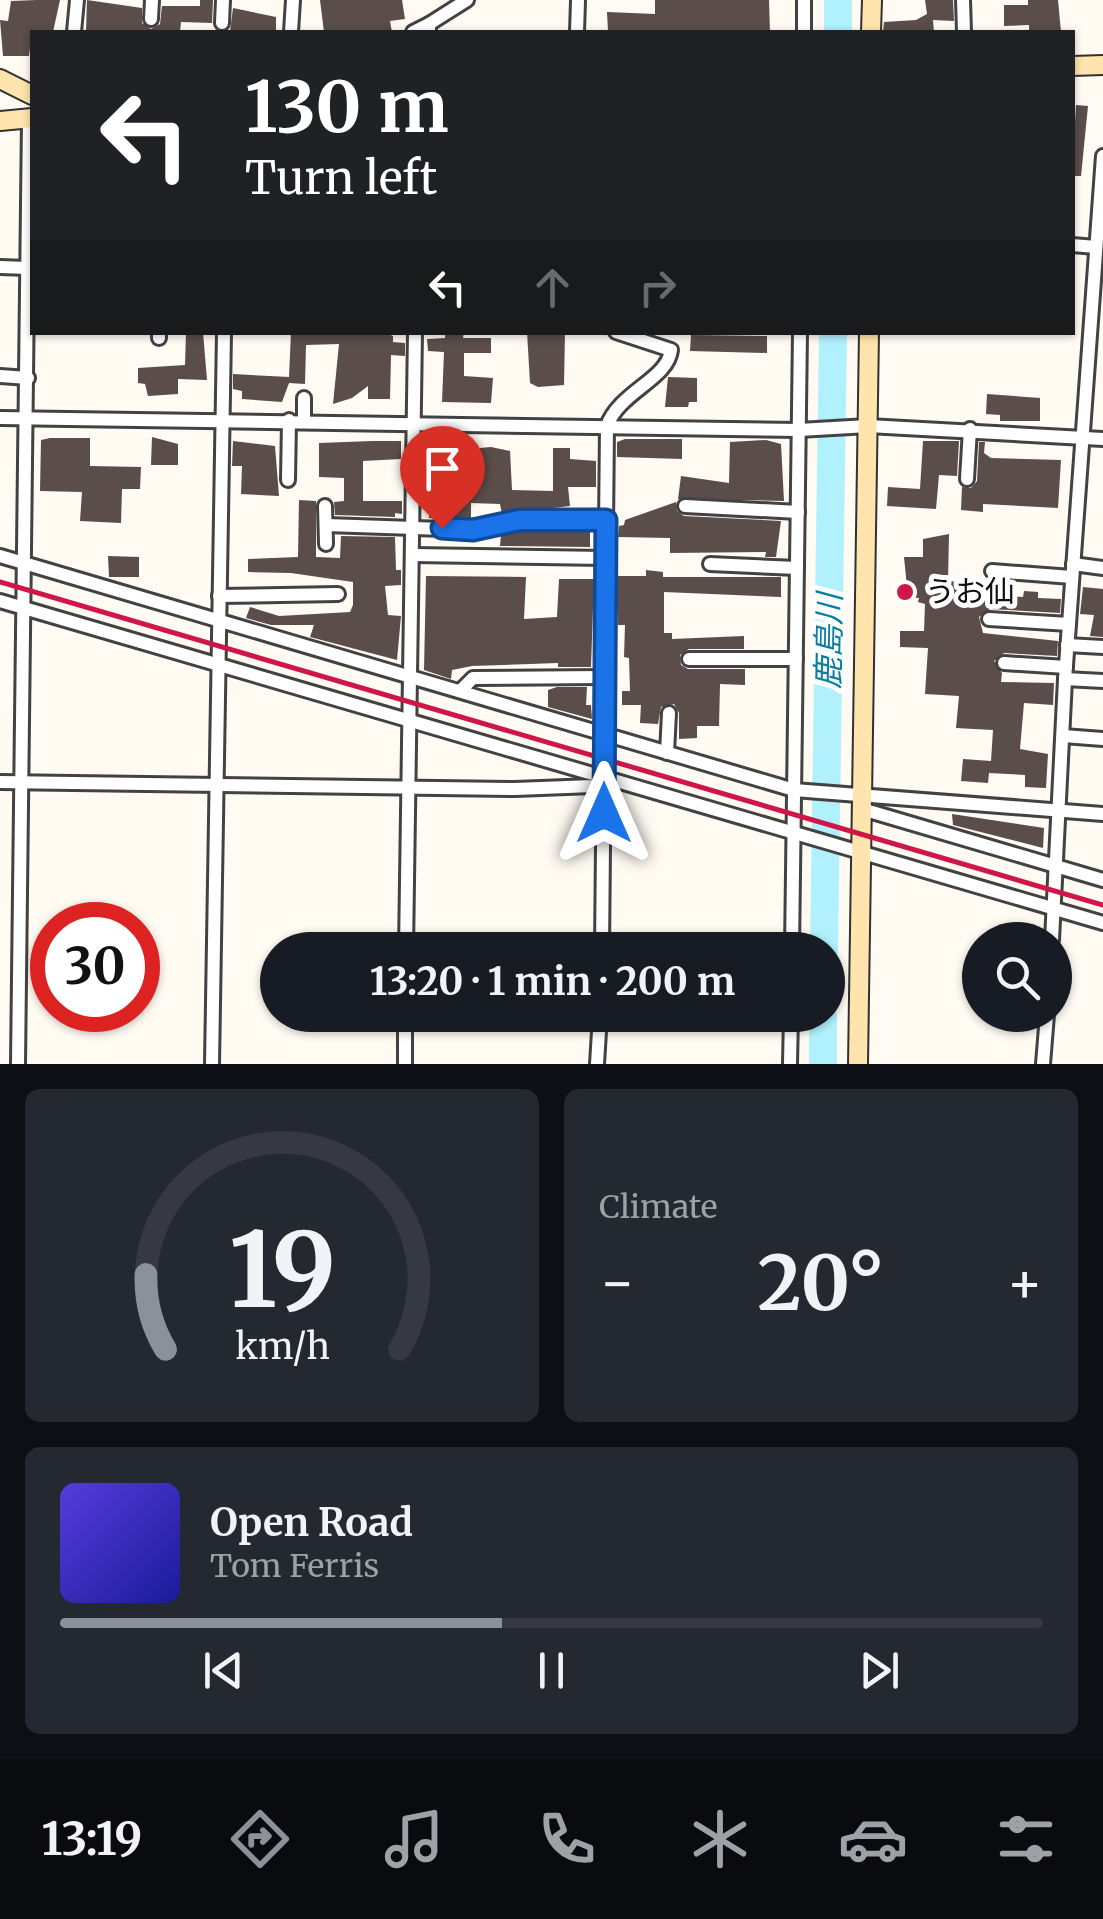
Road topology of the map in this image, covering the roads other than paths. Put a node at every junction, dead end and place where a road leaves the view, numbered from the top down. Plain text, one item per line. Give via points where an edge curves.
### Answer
1 (77, 0) edge
2 (152, 0) edge
3 (224, 0) edge
4 (293, 0) edge
5 (467, 0) edge
6 (804, 0) edge
7 (872, 0) edge
8 (963, 0) edge
9 (578, 1) edge
10 (151, 19) dead end
11 (222, 23) dead end
12 (429, 28) edge
13 (74, 30) edge
14 (291, 30) edge
15 (578, 30) edge
16 (804, 30) edge
17 (871, 30) edge
18 (964, 30) edge
19 (1103, 65) edge
20 (1075, 66) edge
21 (0, 78) edge
22 (29, 89) edge
23 (30, 118) edge
24 (0, 121) edge
25 (1103, 156) edge
26 (30, 168) edge
27 (1075, 245) edge
28 (1096, 247) junction
29 (0, 267) edge
30 (28, 268) junction
31 (1099, 268) edge
32 (30, 311) edge
33 (224, 335) edge
34 (414, 335) edge
35 (625, 335) edge
36 (800, 335) edge
37 (869, 335) edge
38 (0, 376) edge
39 (28, 378) junction
40 (304, 398) dead end
41 (0, 418) edge
42 (28, 418) junction
43 (289, 420) junction
44 (304, 420) junction
45 (222, 421) junction
46 (411, 422) junction
47 (607, 426) junction
48 (868, 426) junction
49 (970, 429) junction
50 (799, 430) junction
51 (1083, 438) junction
52 (1103, 439) edge
53 (967, 479) dead end
54 (288, 480) dead end
55 (325, 506) dead end
56 (685, 506) dead end
57 (798, 512) junction
58 (606, 520) junction
59 (326, 524) junction
60 (411, 526) junction
61 (326, 544) dead end
62 (413, 555) junction
63 (0, 556) edge
64 (605, 558) junction
65 (26, 564) junction
66 (710, 564) dead end
67 (797, 568) junction
68 (1103, 568) edge
69 (1072, 571) junction
70 (992, 572) dead end
71 (1014, 573) junction
72 (1012, 591) dead end
73 (338, 594) dead end
74 (302, 595) junction
75 (220, 596) junction
76 (0, 601) edge
77 (25, 608) junction
78 (302, 611) dead end
79 (989, 620) dead end
80 (219, 621) junction
81 (1068, 624) junction
82 (1067, 645) junction
83 (1103, 647) edge
84 (689, 659) dead end
85 (796, 659) junction
86 (218, 664) junction
87 (1004, 664) dead end
88 (1065, 673) junction
89 (410, 677) junction
90 (605, 678) junction
91 (1103, 681) edge
92 (460, 691) junction
93 (668, 713) dead end
94 (410, 718) junction
95 (605, 734) junction
96 (1062, 736) junction
97 (1103, 739) edge
98 (667, 753) junction
99 (605, 779) junction
100 (0, 782) edge
101 (22, 782) junction
102 (216, 786) junction
103 (408, 787) junction
104 (794, 790) junction
105 (862, 803) junction
106 (1059, 811) junction
107 (1103, 814) edge
108 (798, 833) junction
109 (852, 851) junction
110 (1056, 866) junction
111 (1103, 880) edge
112 (1054, 909) junction
113 (1053, 922) edge
114 (1103, 923) edge
115 (406, 932) edge
116 (602, 932) edge
117 (793, 932) edge
118 (405, 1032) edge
119 (599, 1032) edge
120 (791, 1032) edge
121 (1045, 1032) edge
122 (18, 1064) edge
123 (212, 1064) edge
124 (404, 1064) edge
125 (597, 1064) edge
126 (790, 1064) edge
127 (858, 1064) edge
128 (1043, 1064) edge

1 - 13 street
2 - 10 street
3 - 11 street
4 - 14 street
5 - 12 street
6 - 16 street
7 - 17 main road
8 - 18 street
9 - 15 street
19 - 20 main road
21 - 22 main road
23 - 24 main road
25 - 28 street
26 - 30 street
27 - 28 street
28 - 31 street
29 - 30 street
30 - 32 street
31 - 51 street
32 - 39 street
33 - 45 street
34 - 46 street
35 - 47 street via 672,350 651,380 614,406
36 - 50 street
37 - 48 main road
38 - 39 street
39 - 42 street
40 - 44 street
41 - 42 street
42 - 45 street
42 - 65 street
43 - 44 street
43 - 45 street
43 - 54 street
44 - 46 street
45 - 75 street
46 - 47 street
46 - 60 street
47 - 50 street
47 - 58 street
48 - 49 street
48 - 50 street
48 - 105 main road
49 - 51 street
49 - 53 street
50 - 57 street
51 - 52 street
51 - 69 street
55 - 59 street
56 - 57 street
57 - 67 street
58 - 60 street via 519,520 473,530
58 - 64 street
59 - 60 street
59 - 61 street
60 - 62 street
62 - 64 street
62 - 89 street
63 - 65 street
64 - 90 street
65 - 77 street
65 - 80 street
66 - 67 street
67 - 85 street
68 - 69 street
69 - 71 street
69 - 81 street
70 - 71 street
71 - 72 street
73 - 74 street
74 - 75 street
74 - 78 street
75 - 80 street
76 - 77 street
77 - 86 street
77 - 101 street
79 - 81 street
80 - 86 street
80 - 89 street
81 - 82 street
82 - 83 street
82 - 88 street
84 - 85 street
85 - 104 street
86 - 94 street
86 - 102 street
87 - 88 street
88 - 91 street
88 - 96 street
89 - 92 street
89 - 94 street
90 - 92 street via 472,678
90 - 95 street
92 - 95 street
93 - 98 street
94 - 99 street
94 - 103 street
95 - 98 street
95 - 99 street
96 - 97 street
96 - 106 street
98 - 104 street
99 - 103 street via 592,786
99 - 108 street
99 - 116 street
100 - 101 street
101 - 102 street
101 - 122 street
102 - 103 street
102 - 123 street
103 - 115 street
104 - 105 street via 843,792
104 - 108 street
105 - 106 street
105 - 109 main road
105 - 110 street
106 - 107 street
106 - 110 street
108 - 109 street
108 - 117 street
109 - 112 street
109 - 127 main road
110 - 111 street
110 - 112 street
112 - 113 street
112 - 114 street
118 - 124 street
119 - 125 street
120 - 126 street
121 - 128 street

